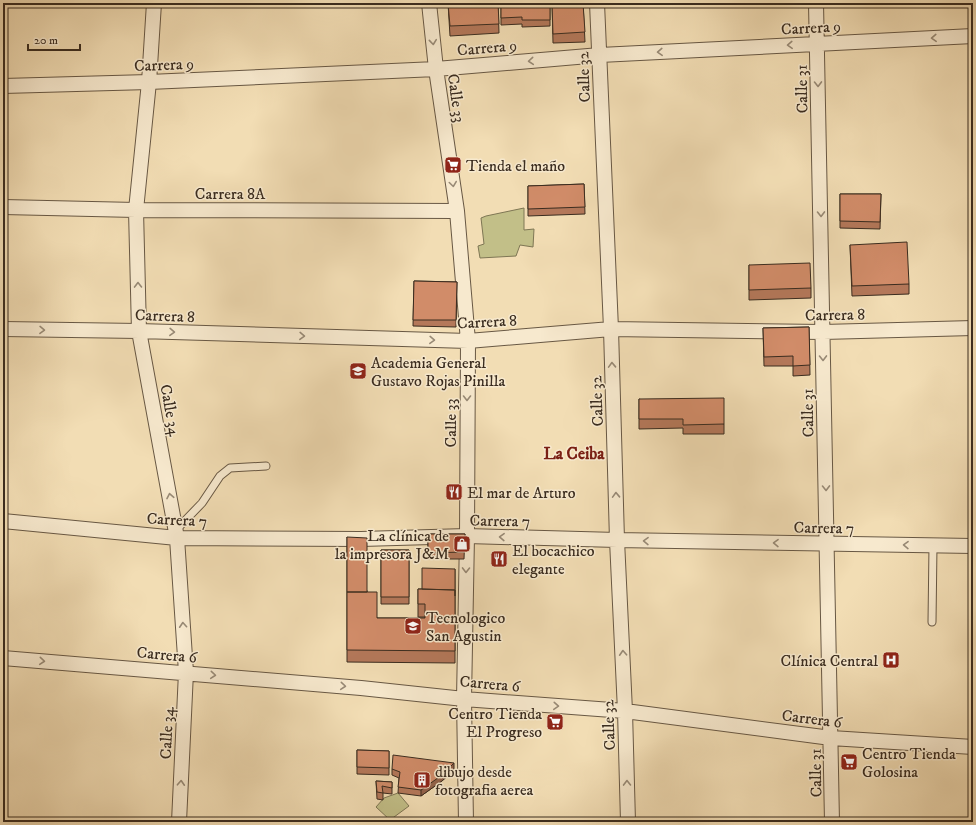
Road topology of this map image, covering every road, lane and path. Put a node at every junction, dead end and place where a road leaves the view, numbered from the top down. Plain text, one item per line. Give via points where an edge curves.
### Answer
1 (154, 3) edge
2 (429, 3) edge
3 (597, 3) edge
4 (816, 3) edge
5 (973, 36) edge
6 (817, 44) junction
7 (600, 55) junction
8 (436, 69) junction
9 (149, 82) junction
10 (3, 86) edge
11 (3, 207) edge
12 (136, 210) junction
13 (457, 211) junction
14 (973, 328) edge
15 (3, 329) edge
16 (611, 329) junction
17 (139, 331) junction
18 (823, 332) junction
19 (468, 341) junction
20 (266, 466) dead end
21 (3, 521) edge
22 (177, 534) junction
23 (467, 536) junction
24 (617, 540) junction
25 (827, 544) junction
26 (933, 546) junction
27 (973, 546) edge
28 (932, 622) dead end
29 (3, 658) edge
30 (186, 672) junction
31 (464, 699) junction
32 (625, 711) junction
33 (831, 738) junction
34 (973, 747) edge
35 (179, 822) edge
36 (466, 822) edge
37 (628, 822) edge
38 (832, 822) edge

1 - 9 street, Calle 34
2 -> 8 street, Calle 33
3 - 7 street, Calle 32
4 - 6 street, Calle 31
5 -> 6 street, Carrera 9
6 -> 7 street, Carrera 9
6 -> 18 street, Calle 31
7 -> 8 street, Carrera 9
7 - 16 street, Calle 32
8 - 9 street, Carrera 9
8 -> 13 street, Calle 33
9 - 10 street, Carrera 9
9 - 12 street, Calle 34
11 - 12 street, Carrera 8A
12 - 13 street, Carrera 8A
17 -> 12 street, Calle 34
13 - 19 street, Calle 33
14 - 18 street, Carrera 8
15 -> 17 street, Carrera 8
16 - 18 street, Carrera 8
16 - 19 street, Carrera 8
24 -> 16 street, Calle 32
17 -> 19 street, Carrera 8
22 -> 17 street, Calle 34
18 -> 25 street, Calle 31
19 -> 23 street, Calle 33
20 - 22 lane via 230,468 220,476
21 - 22 street, Carrera 7
22 - 23 street, Carrera 7 via 361,539
30 -> 22 street, Calle 34
24 -> 23 street, Carrera 7
23 -> 31 street, Calle 33
25 -> 24 street, Carrera 7
32 -> 24 street, Calle 32
26 -> 25 street, Carrera 7
25 - 33 street, Calle 31
26 - 27 street, Carrera 7
26 - 28 lane
29 -> 30 street, Carrera 6
30 -> 31 street, Carrera 6
35 -> 30 street, Calle 34
31 -> 32 street, Carrera 6
31 - 36 street, Calle 33
32 - 33 street, Carrera 6
37 -> 32 street, Calle 32
33 - 34 street, Carrera 6
33 - 38 street, Calle 31

